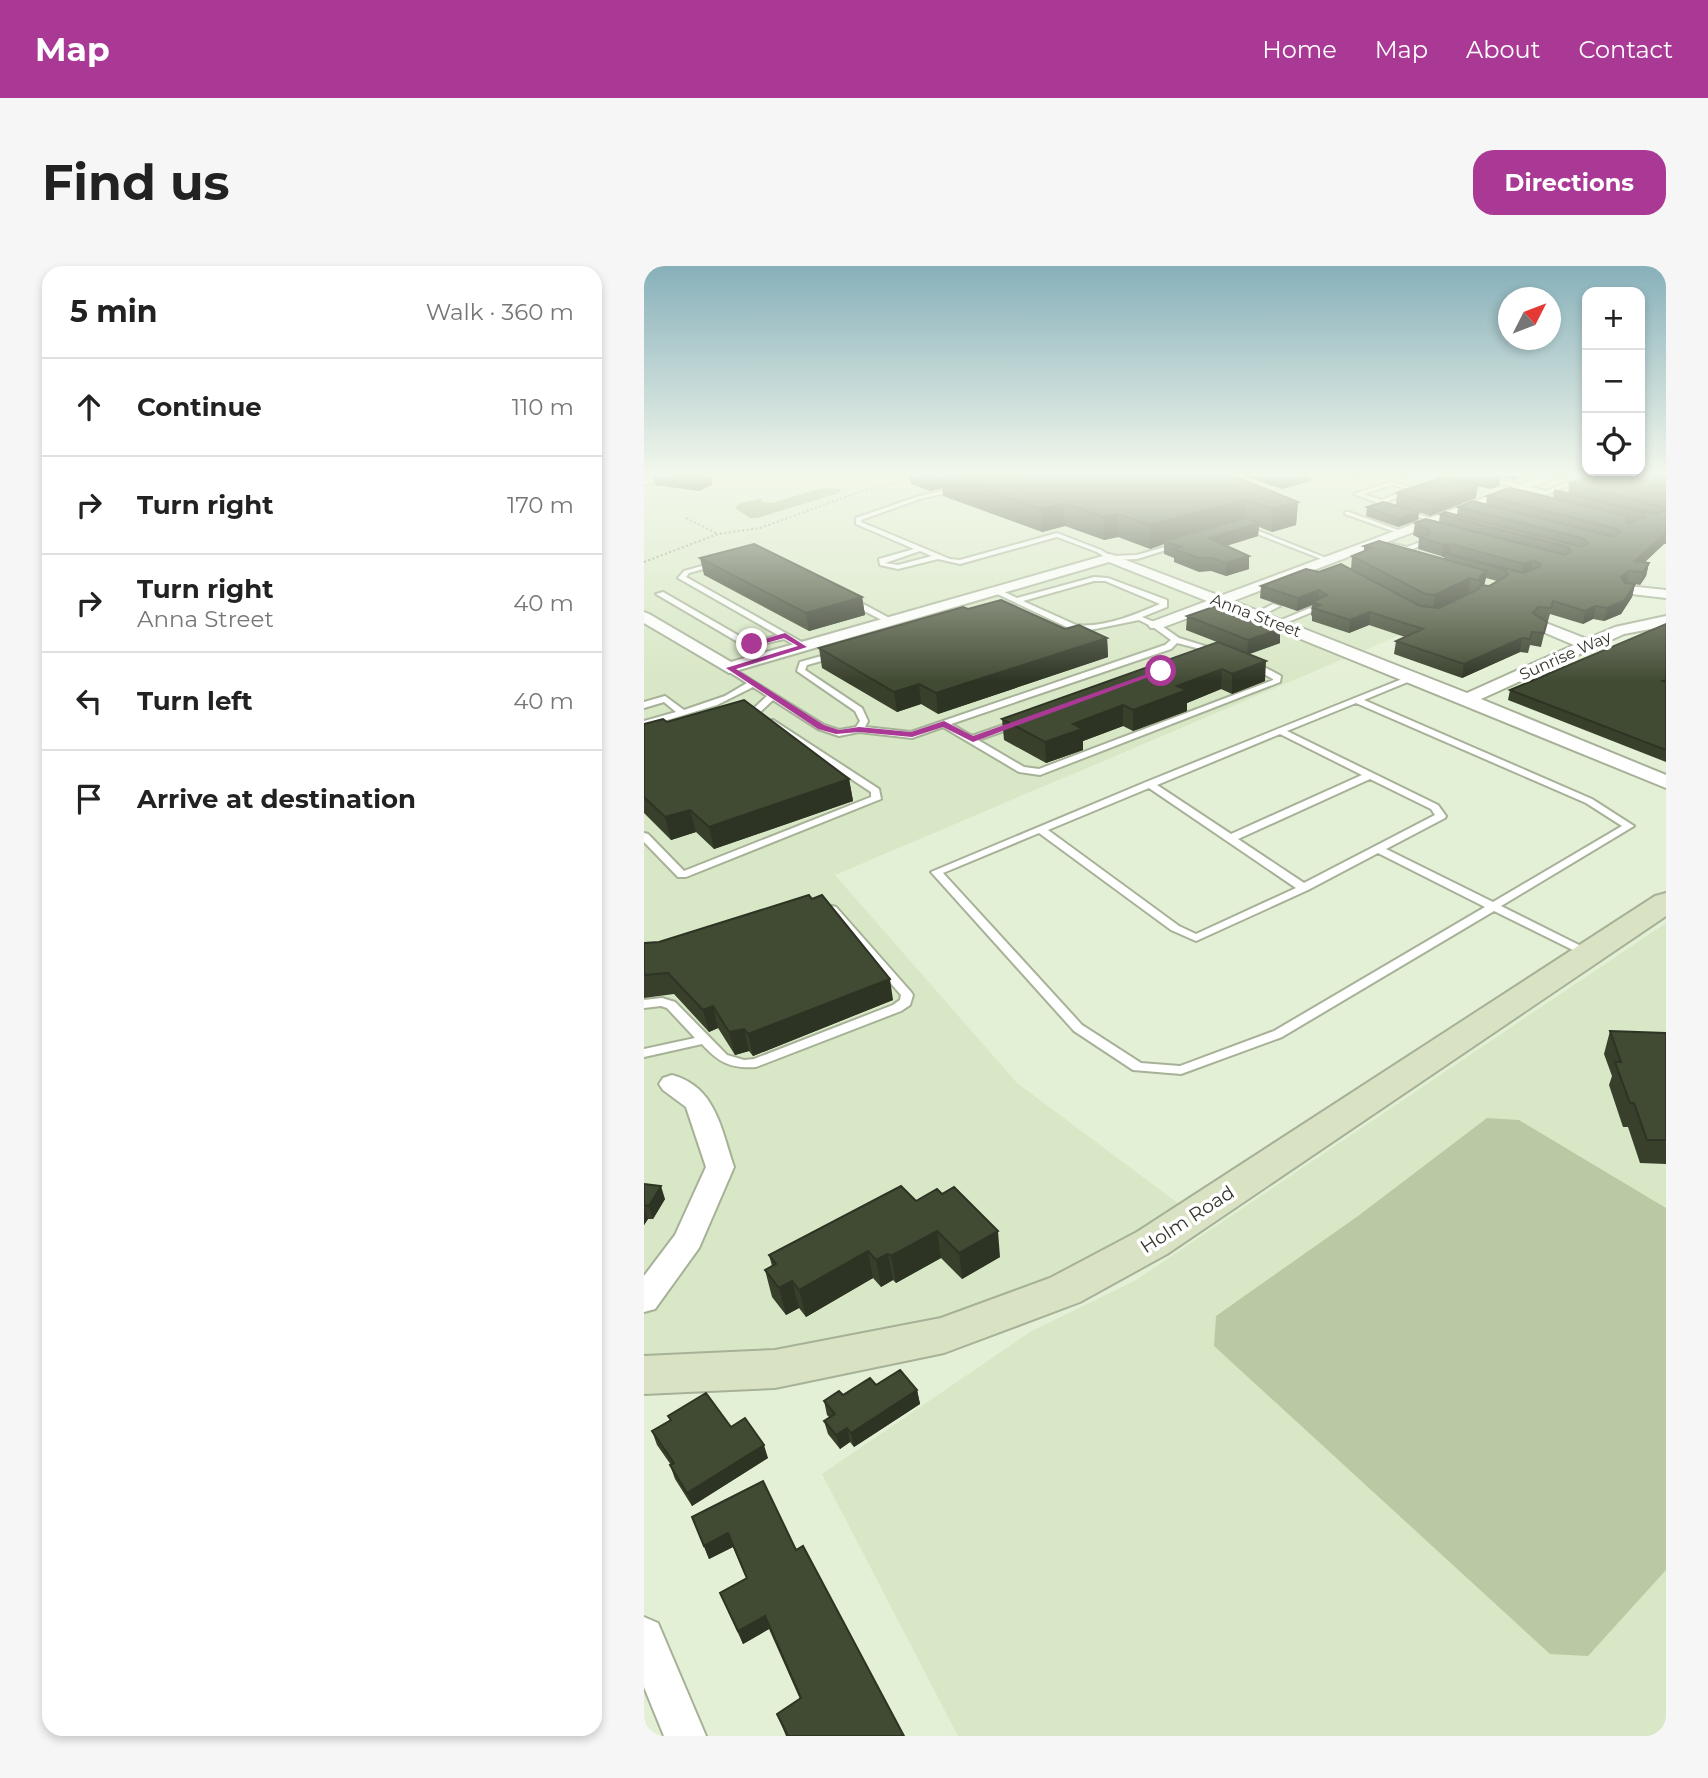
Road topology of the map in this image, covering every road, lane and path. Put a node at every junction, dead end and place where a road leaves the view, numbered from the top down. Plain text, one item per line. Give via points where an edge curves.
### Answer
1 (690, 545) edge
2 (910, 545) edge
3 (1023, 545) edge
4 (1083, 545) edge
5 (1184, 545) edge
6 (1287, 545) edge
7 (1376, 545) edge
8 (1418, 545) edge
9 (1372, 547) junction
10 (920, 549) junction
11 (1403, 549) junction
12 (1416, 555) edge
13 (938, 557) junction
14 (1110, 558) junction
15 (644, 562) edge
16 (720, 563) edge
17 (1329, 564) junction
18 (1628, 590) edge
19 (995, 591) junction
20 (660, 594) dead end
21 (1666, 594) edge
22 (842, 597) edge
23 (1016, 601) junction
24 (1223, 602) junction
25 (1004, 605) edge
26 (1320, 607) edge
27 (1277, 615) junction
28 (644, 617) edge
29 (1134, 617) junction
30 (891, 621) junction
31 (1666, 621) edge
32 (1156, 625) junction
33 (1541, 626) edge
34 (785, 636) junction
35 (1176, 640) junction
36 (1588, 645) junction
37 (804, 647) junction
38 (852, 650) edge
39 (1213, 650) junction
40 (1226, 654) edge
41 (1192, 658) edge
42 (1239, 658) edge
43 (729, 668) junction
44 (1412, 677) junction
45 (753, 683) junction
46 (772, 696) junction
47 (1357, 699) junction
48 (1468, 699) junction
49 (644, 705) edge
50 (755, 712) junction
51 (682, 713) junction
52 (730, 718) edge
53 (1023, 721) edge
54 (644, 724) edge
55 (944, 724) junction
56 (859, 729) junction
57 (1280, 731) junction
58 (973, 739) junction
59 (1370, 775) junction
60 (1666, 782) edge
61 (1149, 784) junction
62 (1040, 829) junction
63 (644, 836) edge
64 (1231, 838) junction
65 (1377, 849) junction
66 (1304, 888) junction
67 (1666, 902) edge
68 (821, 906) edge
69 (1493, 906) junction
70 (1588, 954) junction
71 (644, 1004) edge
72 (704, 1040) junction
73 (644, 1053) edge
74 (672, 1084) dead end
75 (644, 1300) edge
76 (644, 1375) edge
77 (644, 1637) edge
78 (685, 1736) edge

1 - 15 path
2 - 10 lane
3 - 13 lane via 960,562
4 - 14 lane
5 - 14 lane via 1137,557
6 - 17 lane
7 - 9 street
8 - 11 lane
9 - 11 lane
9 - 17 street
10 - 13 lane
10 - 13 lane via 887,558 882,564 898,567
11 - 12 lane
14 - 19 street
14 - 24 street, Anna Street
16 - 34 lane via 686,572 682,578
17 - 24 street
18 - 21 street
19 - 23 lane
19 - 30 street
20 - 34 lane via 746,643
22 - 30 lane
23 - 25 lane
23 - 29 lane via 1087,630
23 - 29 lane via 1106,579 1164,602
24 - 27 street, Anna Street via 1256,614
24 - 32 street
26 - 27 lane
27 - 44 street, Anna Street
28 - 43 street
29 - 32 lane
30 - 37 street
31 - 36 street, Sunrise Way via 1629,627
32 - 35 lane
33 - 36 street
34 - 37 lane
35 - 39 lane
35 - 55 lane via 1168,647
36 - 48 street, Sunrise Way
37 - 43 street
38 - 56 lane via 801,667 859,710 864,721
39 - 40 lane
39 - 41 lane
42 - 58 lane via 1272,673 1276,682 1048,770 1022,770
43 - 45 lane
44 - 47 lane
44 - 48 street, Anna Street
45 - 46 lane
45 - 51 lane via 722,701
46 - 50 lane
46 - 56 lane via 821,727 839,733
47 - 57 lane
47 - 69 lane via 1589,801 1629,826
48 - 60 street, Anna Street
49 - 51 lane via 665,699
50 - 52 lane
50 - 63 lane via 876,791 876,800 682,875
51 - 54 lane
53 - 58 lane
55 - 56 lane via 912,735
55 - 58 lane
57 - 59 lane
57 - 61 lane
59 - 64 lane
59 - 65 lane via 1435,807 1441,816
61 - 62 lane
61 - 64 lane
62 - 66 lane via 1175,928 1196,938
62 - 69 lane via 936,872 1078,1028 1138,1067 1181,1070 1278,1034
64 - 66 lane
65 - 66 lane
65 - 69 lane
67 - 70 street, Holm Road
68 - 72 lane via 833,910 907,995 906,1002 756,1063 722,1058
69 - 70 lane
70 - 76 street, Holm Road via 1152,1243 1065,1290 944,1335 840,1356 775,1369
71 - 72 lane via 671,1005
72 - 73 lane
74 - 75 street via 698,1102 720,1167 688,1240
77 - 78 street

